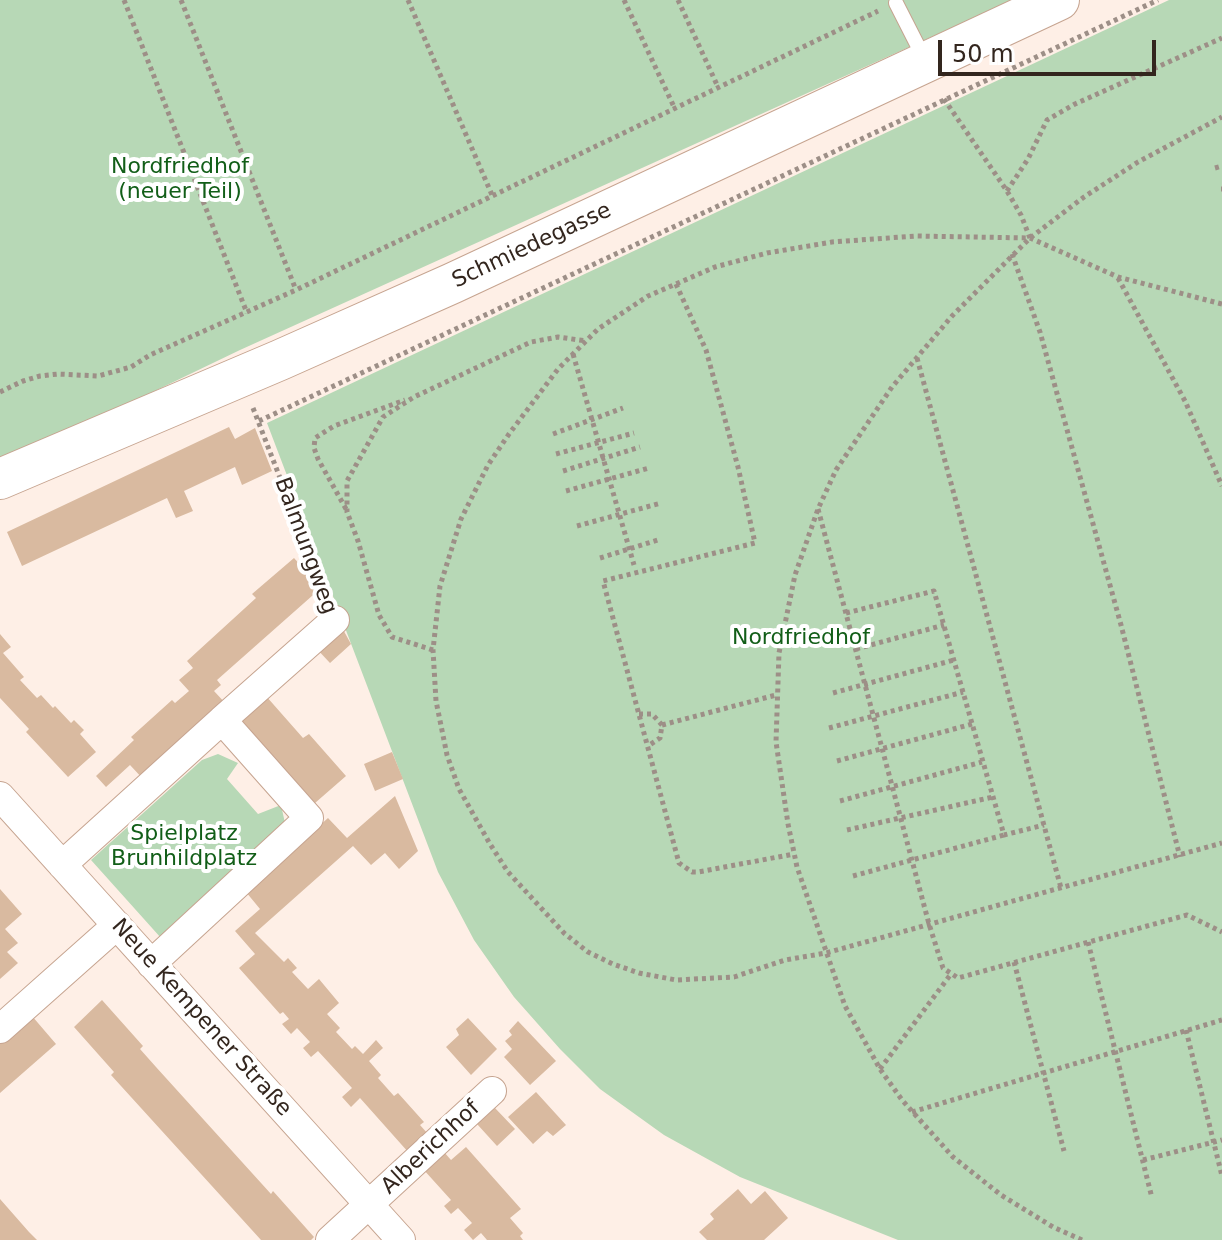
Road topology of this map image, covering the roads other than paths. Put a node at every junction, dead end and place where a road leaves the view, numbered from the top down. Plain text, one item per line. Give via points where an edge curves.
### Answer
1 (1059, 0) edge
2 (896, 3) road end
3 (926, 62) junction
4 (0, 479) edge
5 (335, 620) road end
6 (222, 720) junction
7 (0, 796) edge
8 (62, 865) junction
9 (117, 925) junction
10 (151, 964) junction
11 (0, 1029) edge
12 (492, 1091) dead end
13 (370, 1205) junction
14 (330, 1240) edge
15 (401, 1240) edge

1 - 3 street, Schmiedegasse
2 - 3 lane
3 - 4 street, Schmiedegasse via 453,283
5 - 6 street, Balmungweg
6 - 8 street, Balmungweg
6 - 10 street via 309,818
7 - 8 street, Neue Kempener Straße
8 - 9 street, Neue Kempener Straße
9 - 10 street, Neue Kempener Straße
9 - 11 street
10 - 13 street, Neue Kempener Straße
12 - 13 street, Alberichhof
13 - 14 street, Alberichhof
13 - 15 street, Neue Kempener Straße

